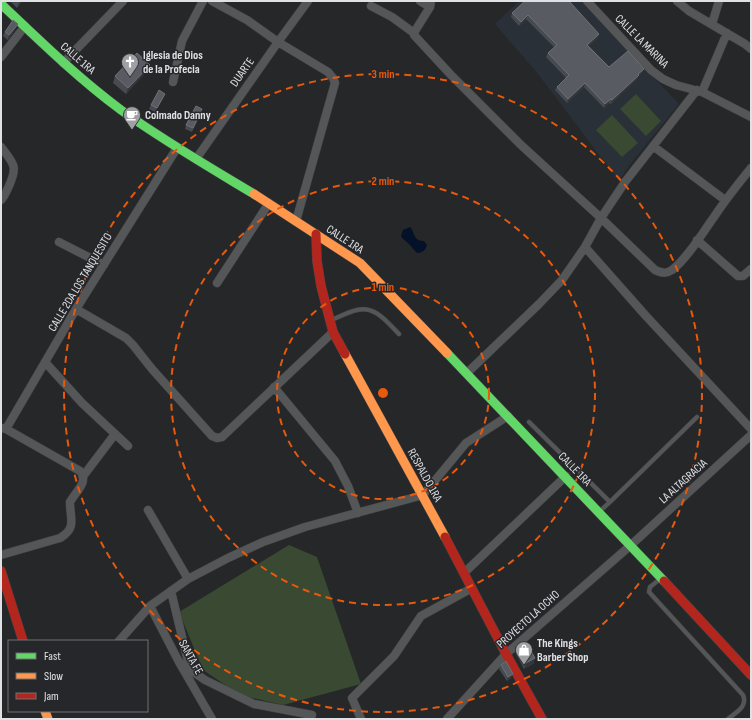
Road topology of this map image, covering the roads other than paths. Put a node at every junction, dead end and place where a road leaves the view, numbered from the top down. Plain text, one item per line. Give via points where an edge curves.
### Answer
1 (123, 1) edge
2 (203, 1) edge
3 (212, 1) edge
4 (308, 1) edge
5 (420, 1) edge
6 (587, 1) edge
7 (677, 1) edge
8 (719, 1) edge
9 (1, 4) edge
10 (430, 4) edge
11 (372, 6) dead end
12 (712, 24) junction
13 (25, 26) junction
14 (727, 33) junction
15 (414, 34) junction
16 (278, 42) junction
17 (751, 48) edge
18 (1, 57) edge
19 (64, 63) junction
20 (173, 82) dead end
21 (699, 91) junction
22 (751, 118) edge
23 (653, 146) junction
24 (1, 147) edge
25 (177, 148) junction
26 (196, 158) junction
27 (751, 168) edge
28 (1, 200) edge
29 (725, 200) junction
30 (269, 202) junction
31 (601, 218) junction
32 (296, 221) junction
33 (316, 234) junction
34 (697, 240) junction
35 (59, 242) dead end
36 (585, 247) junction
37 (104, 265) junction
38 (751, 269) edge
39 (217, 283) dead end
40 (76, 309) junction
41 (330, 320) junction
42 (333, 332) junction
43 (399, 334) dead end
44 (45, 362) junction
45 (467, 373) junction
46 (274, 387) junction
47 (508, 416) junction
48 (696, 417) dead end
49 (529, 422) dead end
50 (4, 429) edge
51 (751, 429) edge
52 (115, 434) junction
53 (751, 435) edge
54 (128, 446) dead end
55 (84, 475) junction
56 (566, 476) junction
57 (423, 495) junction
58 (610, 502) junction
59 (148, 510) dead end
60 (600, 511) junction
61 (358, 513) junction
62 (631, 545) junction
63 (1, 555) edge
64 (1, 571) edge
65 (464, 573) junction
66 (662, 577) junction
67 (188, 579) junction
68 (472, 588) junction
69 (171, 591) junction
70 (150, 606) junction
71 (24, 640) edge
72 (120, 640) edge
73 (506, 654) junction
74 (179, 662) junction
75 (190, 670) junction
76 (751, 675) edge
77 (312, 715) dead end
78 (212, 719) edge
79 (361, 719) edge
80 (447, 719) edge
81 (542, 719) edge
82 (728, 719) edge

1 - 19 street
2 - 20 street via 182,41
3 - 16 street
4 - 16 street, DUARTE
5 - 10 street
6 - 21 street, CALLE LA MARINA via 651,70 676,85
7 - 12 street
8 - 12 street
9 - 13 street, CALLE 1RA
10 - 15 street
11 - 15 street
12 - 14 street
13 - 18 street
13 - 19 street, CALLE 1RA
14 - 17 street
14 - 21 street
15 - 31 street via 521,145
16 - 26 street, DUARTE
16 - 32 street via 328,72 335,83
19 - 25 street, CALLE 1RA via 112,103
21 - 22 street, CALLE LA MARINA
21 - 23 street
23 - 29 street
23 - 31 street
24 - 28 street via 14,167 14,174
25 - 26 street, CALLE 1RA
25 - 37 street, CALLE 2DA LOS TANQUESITO
26 - 30 street, CALLE 1RA
27 - 29 street
29 - 34 street
30 - 32 street, CALLE 1RA
30 - 39 street
31 - 34 street via 655,270 663,273 671,271
31 - 36 street
32 - 33 street, CALLE 1RA
33 - 41 street, RESPALDO 1RA via 321,286
33 - 45 street, CALLE 1RA via 360,264
34 - 38 street via 738,276 743,276
35 - 37 street
36 - 45 street via 562,280
36 - 51 street
37 - 40 street, CALLE 2DA LOS TANQUESITO
40 - 44 street, CALLE 2DA LOS TANQUESITO
40 - 46 street via 126,338 216,438 222,437
41 - 42 street, RESPALDO 1RA
41 - 43 lane via 358,309 371,310 378,313
42 - 46 street
42 - 57 street, RESPALDO 1RA
44 - 50 street, CALLE 2DA LOS TANQUESITO
44 - 52 street via 82,403
45 - 47 street, CALLE 1RA
46 - 61 street via 335,461
47 - 56 street, CALLE 1RA
47 - 57 street via 466,443
48 - 58 lane
49 - 58 lane
50 - 55 street
52 - 54 street
52 - 55 street
53 - 62 street, LA ALTAGRACIA
55 - 63 street via 84,482 70,502 72,523 67,534
56 - 60 street, CALLE 1RA
56 - 65 street
57 - 61 street
57 - 65 street, RESPALDO 1RA
58 - 60 lane
59 - 67 street
60 - 62 street, CALLE 1RA
61 - 67 street via 305,527 263,542
62 - 66 street, CALLE 1RA
62 - 73 street, PROYECTO LA OCHO
64 - 71 street
65 - 68 street, RESPALDO 1RA
66 - 76 street, CALLE 1RA
66 - 82 lane via 650,587 649,592 743,695 744,706
67 - 69 street
68 - 73 street, RESPALDO 1RA
68 - 79 street via 421,616 394,656 352,698
69 - 70 street
69 - 75 street
70 - 72 street
70 - 74 street, SANTA FE
73 - 80 street, PROYECTO LA OCHO
73 - 81 street, RESPALDO 1RA
74 - 75 street
74 - 78 street, SANTA FE
75 - 77 street via 254,704

